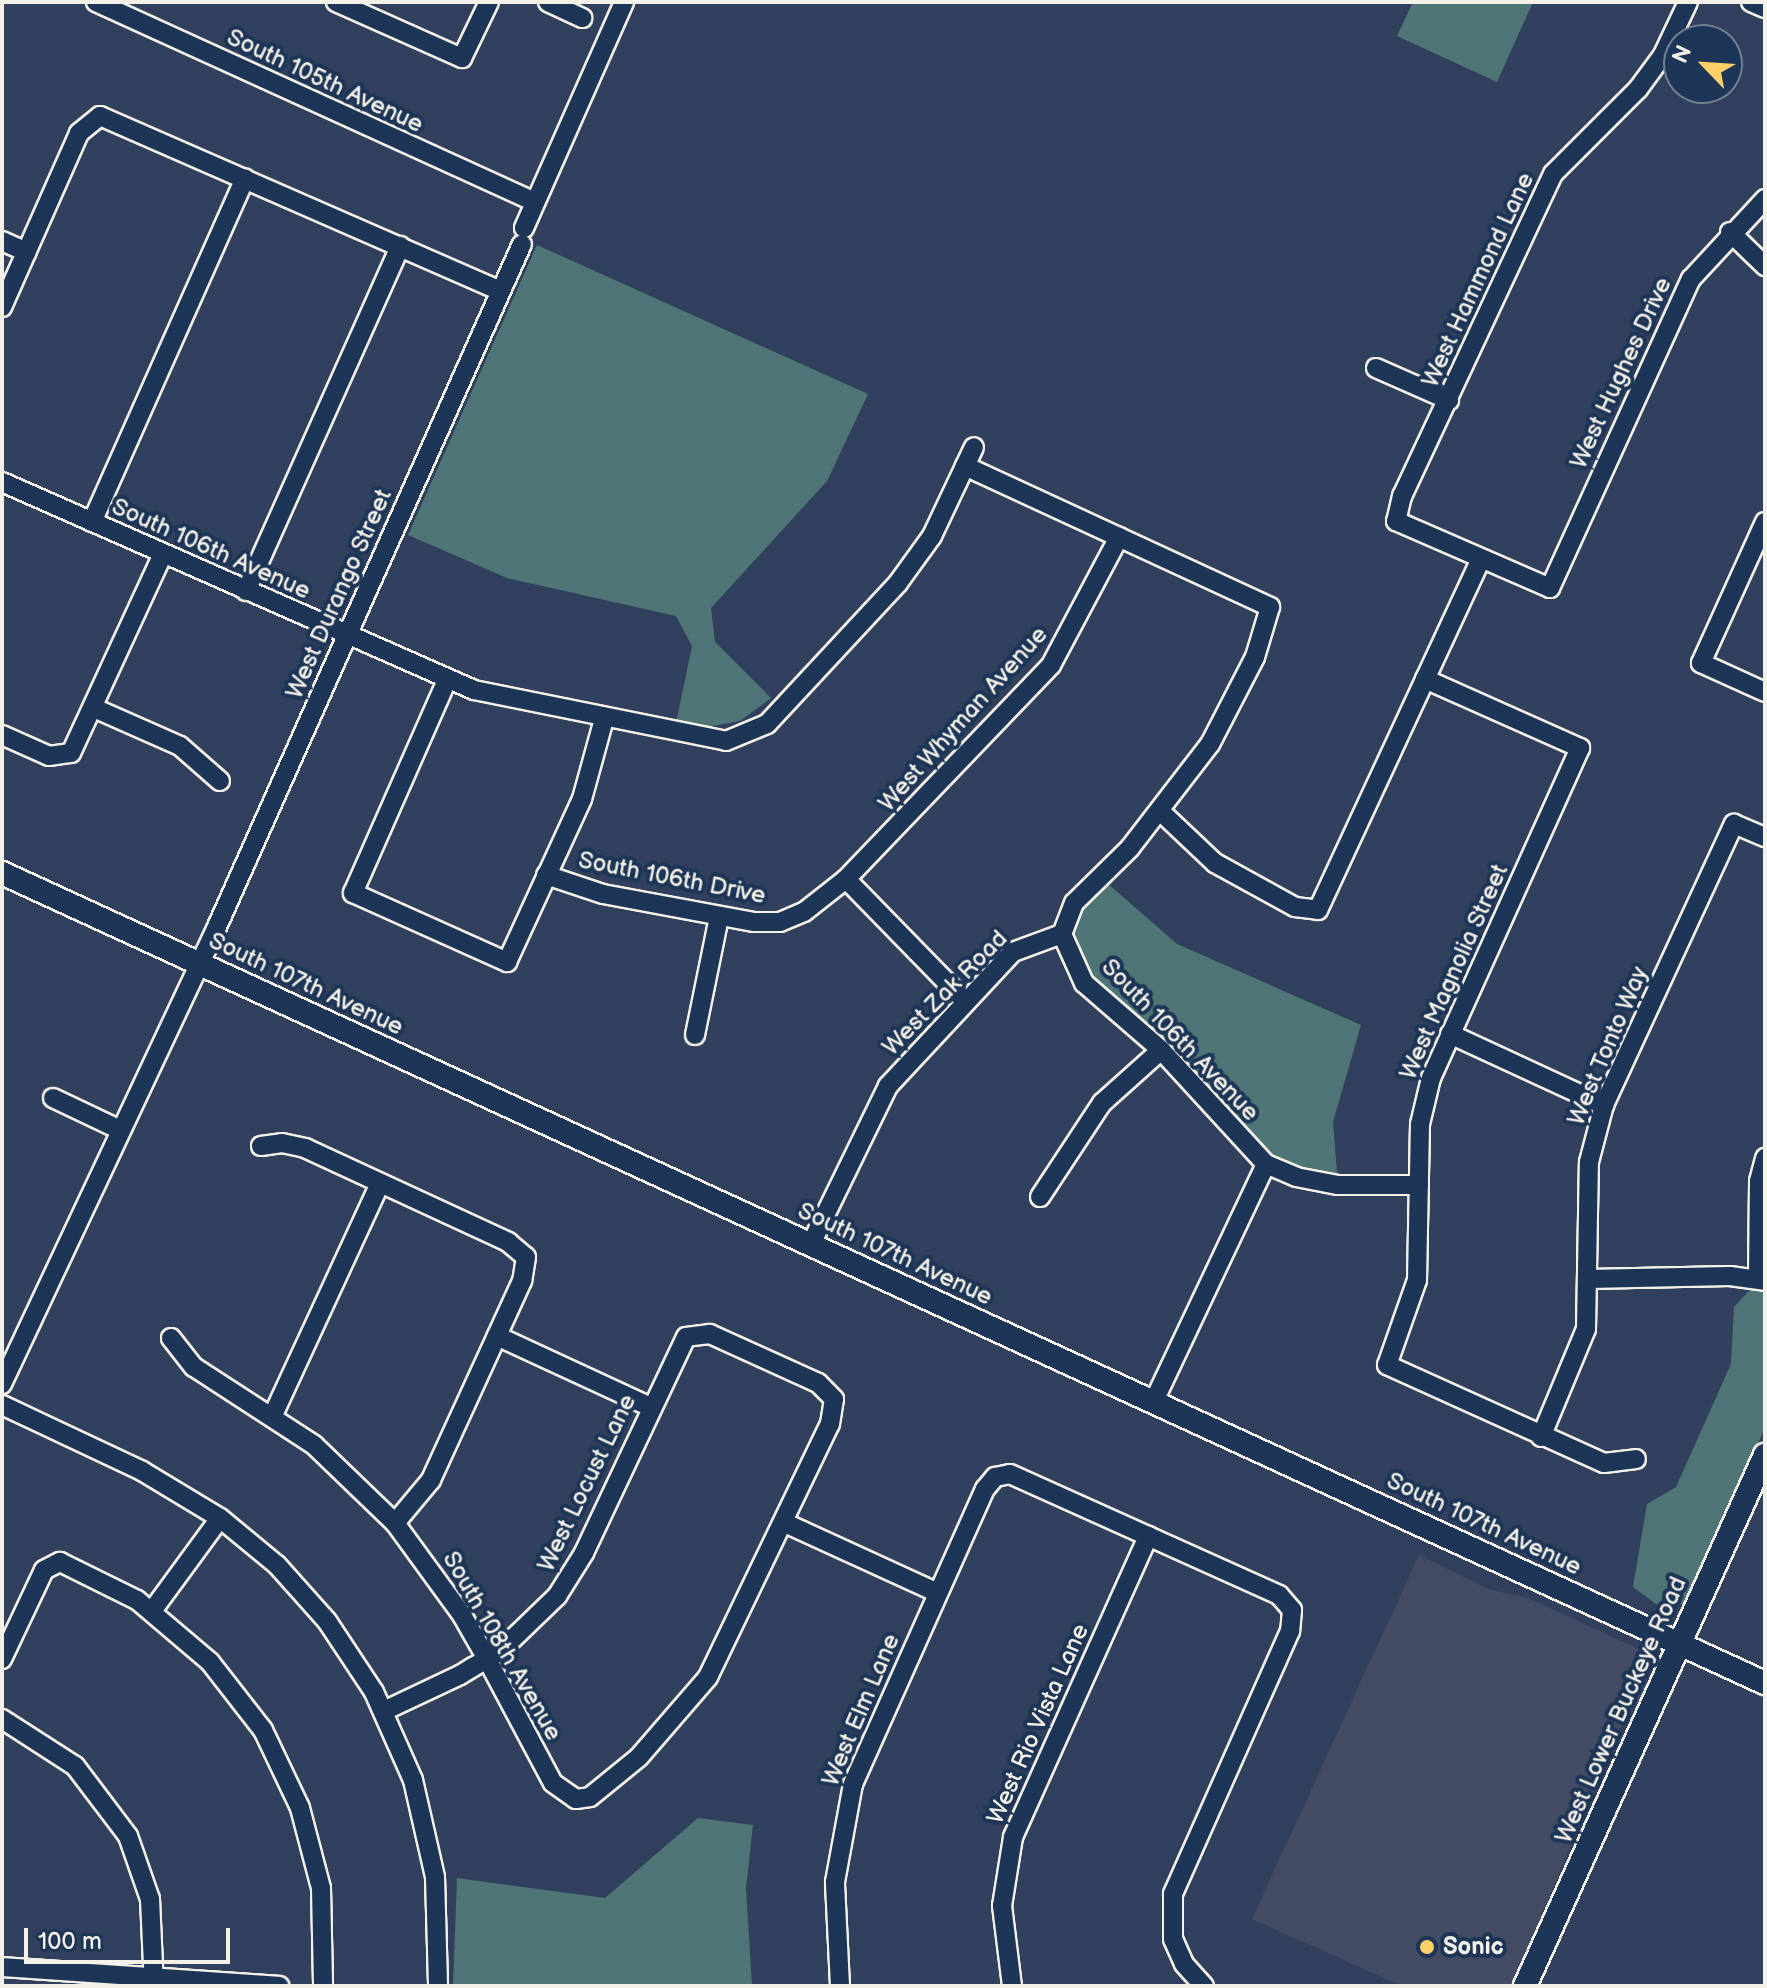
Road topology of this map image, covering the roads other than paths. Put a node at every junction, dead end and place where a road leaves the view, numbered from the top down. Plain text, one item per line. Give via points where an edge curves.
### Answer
1 (96, 2) edge
2 (336, 2) edge
3 (489, 2) edge
4 (548, 2) edge
5 (624, 2) edge
6 (1688, 2) edge
7 (1751, 2) edge
8 (1765, 8) edge
9 (582, 18) dead end
10 (245, 178) junction
11 (1765, 199) edge
12 (535, 202) junction
13 (1730, 232) junction
14 (2, 241) edge
15 (400, 246) junction
16 (27, 252) junction
17 (1765, 266) edge
18 (500, 291) junction
19 (2, 307) edge
20 (1376, 368) dead end
21 (1449, 400) junction
22 (974, 447) dead end
23 (965, 466) junction
24 (4, 488) edge
25 (92, 522) junction
26 (1765, 522) edge
27 (1119, 537) junction
28 (163, 554) junction
29 (1480, 561) junction
30 (246, 591) junction
31 (347, 635) junction
32 (1425, 679) junction
33 (447, 680) junction
34 (1765, 692) edge
35 (94, 708) junction
36 (604, 719) junction
37 (2, 735) edge
38 (220, 781) dead end
39 (1160, 811) junction
40 (1765, 837) edge
41 (2, 873) edge
42 (546, 875) junction
43 (846, 879) junction
44 (719, 917) junction
45 (1062, 934) junction
46 (199, 964) junction
47 (965, 1001) junction
48 (1450, 1034) junction
49 (695, 1035) dead end
50 (1161, 1050) junction
51 (53, 1098) dead end
52 (1604, 1105) junction
53 (120, 1130) junction
54 (261, 1146) dead end
55 (1765, 1158) edge
56 (1266, 1164) junction
57 (380, 1183) junction
58 (1419, 1185) junction
59 (1040, 1197) dead end
60 (811, 1244) junction
61 (1588, 1279) junction
62 (1762, 1279) edge
63 (497, 1336) junction
64 (171, 1338) dead end
65 (2, 1384) edge
66 (1154, 1401) junction
67 (2, 1405) edge
68 (651, 1407) junction
69 (273, 1415) junction
70 (1541, 1437) junction
71 (1765, 1455) edge
72 (1636, 1459) dead end
73 (220, 1518) junction
74 (395, 1523) junction
75 (785, 1523) junction
76 (1148, 1536) junction
77 (938, 1593) junction
78 (152, 1611) junction
79 (1679, 1643) junction
80 (2, 1659) edge
81 (487, 1659) junction
82 (1765, 1683) edge
83 (384, 1711) junction
84 (2, 1719) edge
85 (2, 1967) edge
86 (154, 1982) edge
87 (279, 1986) edge
88 (323, 1986) edge
89 (438, 1986) edge
90 (840, 1986) edge
91 (1012, 1986) edge
92 (1204, 1986) edge
93 (1525, 1986) edge

1 - 12 street, South 105th Avenue
2 - 3 street via 462,58
4 - 9 street
5 - 12 street, West Durango Street
6 - 21 street, West Hammond Lane via 1663,55 1638,89 1553,174
7 - 8 street
10 - 15 street
10 - 16 street via 113,119 93,118 79,133
10 - 25 street
11 - 13 street, West Hughes Drive
12 - 18 street, West Durango Street
13 - 17 street
13 - 29 street, West Hughes Drive via 1691,279 1675,308 1550,588
14 - 16 street
15 - 18 street
15 - 30 street
16 - 19 street
18 - 31 street, West Durango Street
20 - 21 street
21 - 29 street, West Hammond Lane via 1402,496 1396,521
22 - 23 street
23 - 27 street
23 - 36 street, South 106th Avenue via 932,536 898,583 767,724 726,741
24 - 25 street, South 106th Avenue
25 - 28 street, South 106th Avenue
26 - 34 street via 1701,663
27 - 39 street via 1270,607 1234,701
27 - 43 street, West Whyman Avenue via 1051,665
28 - 30 street, South 106th Avenue
28 - 35 street
29 - 32 street
30 - 31 street, South 106th Avenue
31 - 33 street, South 106th Avenue
31 - 46 street, West Durango Street
32 - 39 street via 1318,910 1295,907 1215,863
32 - 48 street, West Magnolia Street via 1580,748
33 - 36 street, South 106th Avenue via 509,700
33 - 42 street via 353,893 507,962
35 - 37 street via 79,741 64,757 49,756
35 - 38 street via 180,746
36 - 42 street via 585,789
39 - 45 street via 1074,903
40 - 52 street, West Tonto Way via 1734,824
41 - 46 main road, South 107th Avenue
42 - 44 street, South 106th Drive via 603,894
43 - 44 street, South 106th Drive via 793,918 754,922
43 - 47 street
44 - 49 street
45 - 47 street, West Zak Road via 1013,952
45 - 50 street, South 106th Avenue via 1084,983
46 - 53 street, West Durango Street
46 - 60 main road, South 107th Avenue
47 - 60 street, West Zak Road via 888,1086
48 - 52 street
48 - 58 street, West Magnolia Street via 1423,1104
50 - 56 street, South 106th Avenue
50 - 59 street via 1102,1103
51 - 53 street
52 - 61 street, West Tonto Way via 1589,1162
53 - 65 street
54 - 57 street via 294,1145
55 - 62 street via 1759,1181
56 - 58 street, South 106th Avenue via 1296,1177 1338,1185
56 - 66 street
57 - 63 street via 508,1242 526,1257 522,1281
57 - 69 street
58 - 70 street, West Magnolia Street via 1417,1280 1387,1365
60 - 66 main road, South 107th Avenue
61 - 62 street
61 - 70 street, West Tonto Way via 1579,1355
63 - 68 street
63 - 74 street via 431,1480
64 - 69 street, South 108th Avenue via 194,1367
66 - 79 main road, South 107th Avenue
67 - 73 street via 142,1471
68 - 75 street, West Locust Lane via 678,1348 692,1333 710,1334 805,1377 834,1399 830,1424
68 - 81 street, West Locust Lane via 567,1582 534,1623
69 - 74 street, South 108th Avenue via 334,1462
70 - 72 street via 1604,1463
71 - 79 main road, West Lower Buckeye Road
73 - 78 street
73 - 83 street via 277,1565 327,1621
74 - 81 street, South 108th Avenue via 445,1589
75 - 77 street
75 - 81 street, South 108th Avenue via 732,1636 688,1704 606,1784 583,1799 569,1797 553,1783
76 - 77 street, West Elm Lane via 1025,1478 1002,1474 985,1489
76 - 91 street, West Rio Vista Lane via 1013,1837 1002,1906
76 - 92 street via 1279,1595 1292,1610 1290,1631 1177,1879 1170,1925 1184,1964
77 - 90 street, West Elm Lane via 868,1744 847,1804 834,1893
78 - 80 street via 74,1565 54,1562 41,1576
78 - 88 street via 225,1678 283,1768 317,1868
79 - 82 main road, South 107th Avenue
79 - 93 main road, West Lower Buckeye Road
81 - 83 street, West Locust Lane
83 - 89 street via 413,1780 435,1877
84 - 86 street via 75,1766 120,1821 150,1899
85 - 86 street
86 - 87 street

